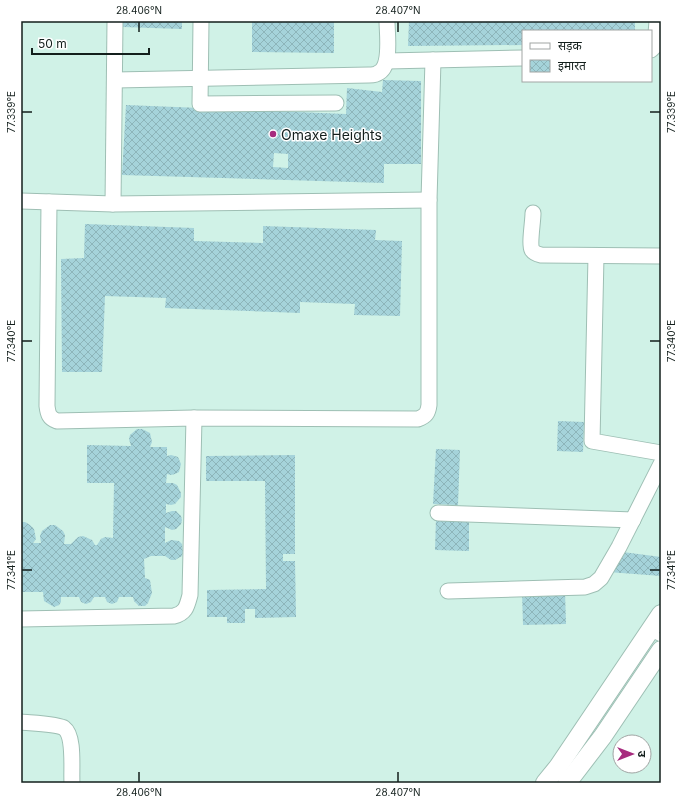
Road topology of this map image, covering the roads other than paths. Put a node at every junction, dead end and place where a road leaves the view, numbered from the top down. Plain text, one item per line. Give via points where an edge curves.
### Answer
1 (115, 21) edge
2 (201, 21) edge
3 (387, 21) edge
4 (657, 21) edge
5 (652, 49) edge
6 (522, 58) edge
7 (432, 60) junction
8 (387, 61) junction
9 (200, 78) junction
10 (115, 80) junction
11 (336, 103) dead end
12 (429, 200) junction
13 (21, 201) edge
14 (49, 202) junction
15 (113, 204) junction
16 (533, 214) dead end
17 (596, 256) junction
18 (661, 256) edge
19 (194, 418) junction
20 (661, 453) edge
21 (661, 464) edge
22 (438, 513) dead end
23 (633, 520) junction
24 (448, 591) dead end
25 (661, 614) edge
26 (21, 620) edge
27 (655, 635) edge
28 (661, 650) edge
29 (21, 722) edge
30 (72, 783) edge
31 (544, 783) edge
32 (567, 783) edge

1 - 10 street
2 - 9 street
3 - 8 street
4 - 5 street via 657,37
6 - 7 street
7 - 8 street
7 - 12 street
8 - 9 street via 385,68 369,75
9 - 10 street
9 - 11 street via 200,104
10 - 15 street
12 - 15 street
12 - 19 street via 429,405 424,417
13 - 14 street
14 - 15 street
14 - 19 street via 47,406 51,419 56,421
16 - 17 street via 531,244 536,254
17 - 18 street
17 - 20 street via 592,441
19 - 26 street via 190,595 187,607 181,615
21 - 23 street
22 - 23 street
23 - 24 street via 601,578 594,584 586,587
25 - 27 street
27 - 31 street
28 - 32 street via 603,736
29 - 30 street via 64,728 69,734 71,744

